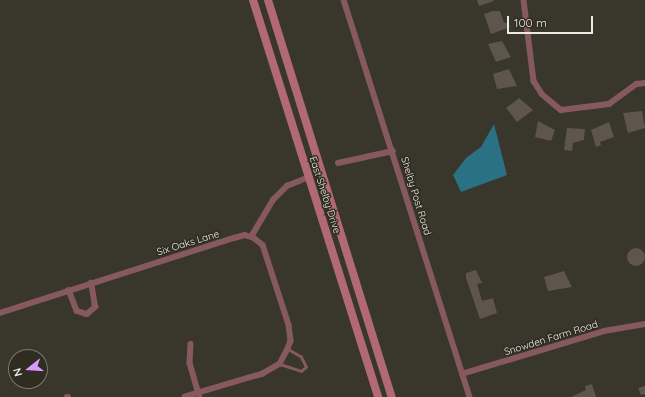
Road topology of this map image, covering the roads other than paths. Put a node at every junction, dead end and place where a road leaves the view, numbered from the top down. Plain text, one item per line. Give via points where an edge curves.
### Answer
1 (253, 0) edge
2 (268, 0) edge
3 (344, 0) edge
4 (524, 0) edge
5 (645, 84) edge
6 (393, 151) junction
7 (338, 163) dead end
8 (309, 177) junction
9 (251, 237) junction
10 (91, 283) junction
11 (69, 290) junction
12 (0, 313) edge
13 (645, 324) edge
14 (191, 344) dead end
15 (288, 349) junction
16 (280, 364) junction
17 (462, 374) junction
18 (199, 395) edge
19 (185, 397) edge
20 (378, 397) edge
21 (392, 397) edge
22 (470, 397) edge

1 - 8 main road, East Shelby Drive
2 - 21 main road, East Shelby Drive
3 - 6 street, Shelby Post Road
4 - 5 street via 534,81 542,94 561,110 609,104 637,84
6 - 7 street
6 - 17 street, Shelby Post Road
8 - 9 street via 287,186 273,200
8 - 20 main road, East Shelby Drive
9 - 10 street, Six Oaks Lane via 234,238
9 - 15 street via 263,245 290,325 291,341
10 - 11 street, Six Oaks Lane
10 - 11 street via 95,307 87,314 78,311
11 - 12 street, Six Oaks Lane
13 - 17 street, Snowden Farm Road via 604,331
14 - 18 street via 190,363
15 - 16 street
15 - 16 lane via 301,358 306,367 301,371
16 - 18 street via 263,374
17 - 22 street, Shelby Post Road
18 - 19 street

